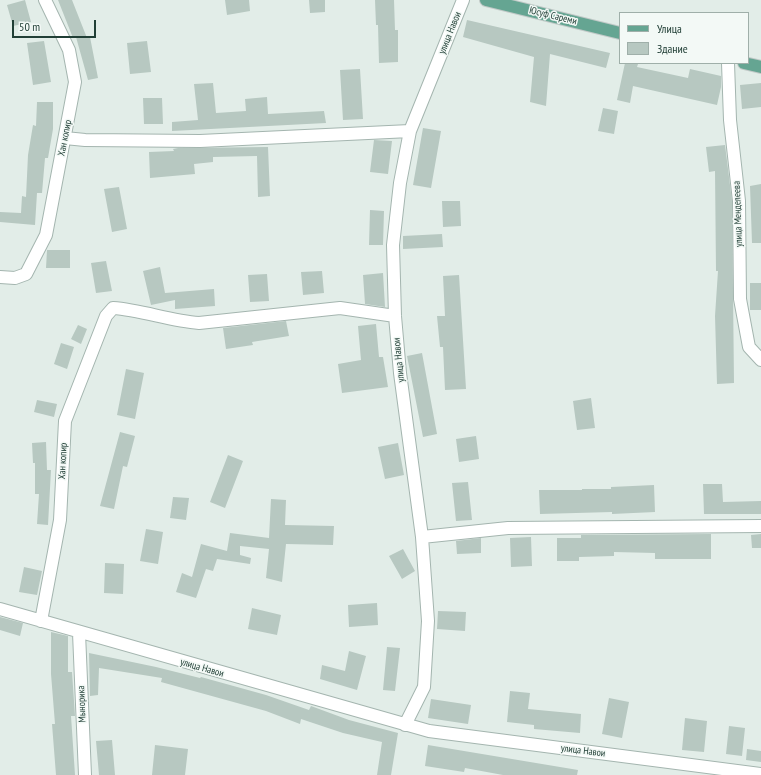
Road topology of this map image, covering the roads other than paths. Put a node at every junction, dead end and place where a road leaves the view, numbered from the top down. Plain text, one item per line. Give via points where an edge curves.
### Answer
1 (45, 0) edge
2 (463, 0) edge
3 (486, 0) edge
4 (512, 3) edge
5 (619, 33) edge
6 (728, 64) edge
7 (748, 64) edge
8 (761, 67) edge
9 (410, 131) junction
10 (65, 138) junction
11 (0, 277) edge
12 (395, 316) junction
13 (761, 360) edge
14 (761, 526) edge
15 (422, 537) junction
16 (0, 609) edge
17 (41, 621) junction
18 (79, 633) junction
19 (405, 725) junction
20 (761, 774) edge
21 (85, 775) edge

1 - 10 street, Хан копир via 69,50 75,82
2 - 9 street, улица Навои
3 - 4 main road, Юсуф Сареми
4 - 5 main road, Юсуф Сареми
6 - 13 street, улица Менделеева via 730,120 740,201 740,300 749,347
7 - 8 main road
9 - 10 street via 200,141
9 - 12 street, улица Навои via 400,183 393,245
10 - 11 street, Хан копир via 46,235 26,274 15,278
12 - 15 street, улица Навои
12 - 17 street, Хан копир via 340,308 199,323 113,308 106,316 65,421 60,520
14 - 15 street via 508,528
15 - 19 street, улица Навои via 428,621 424,687
16 - 17 street, улица Навои
17 - 18 street, улица Навои
18 - 19 street, улица Навои
18 - 21 street, Мынорика
19 - 20 street, улица Навои via 436,732

